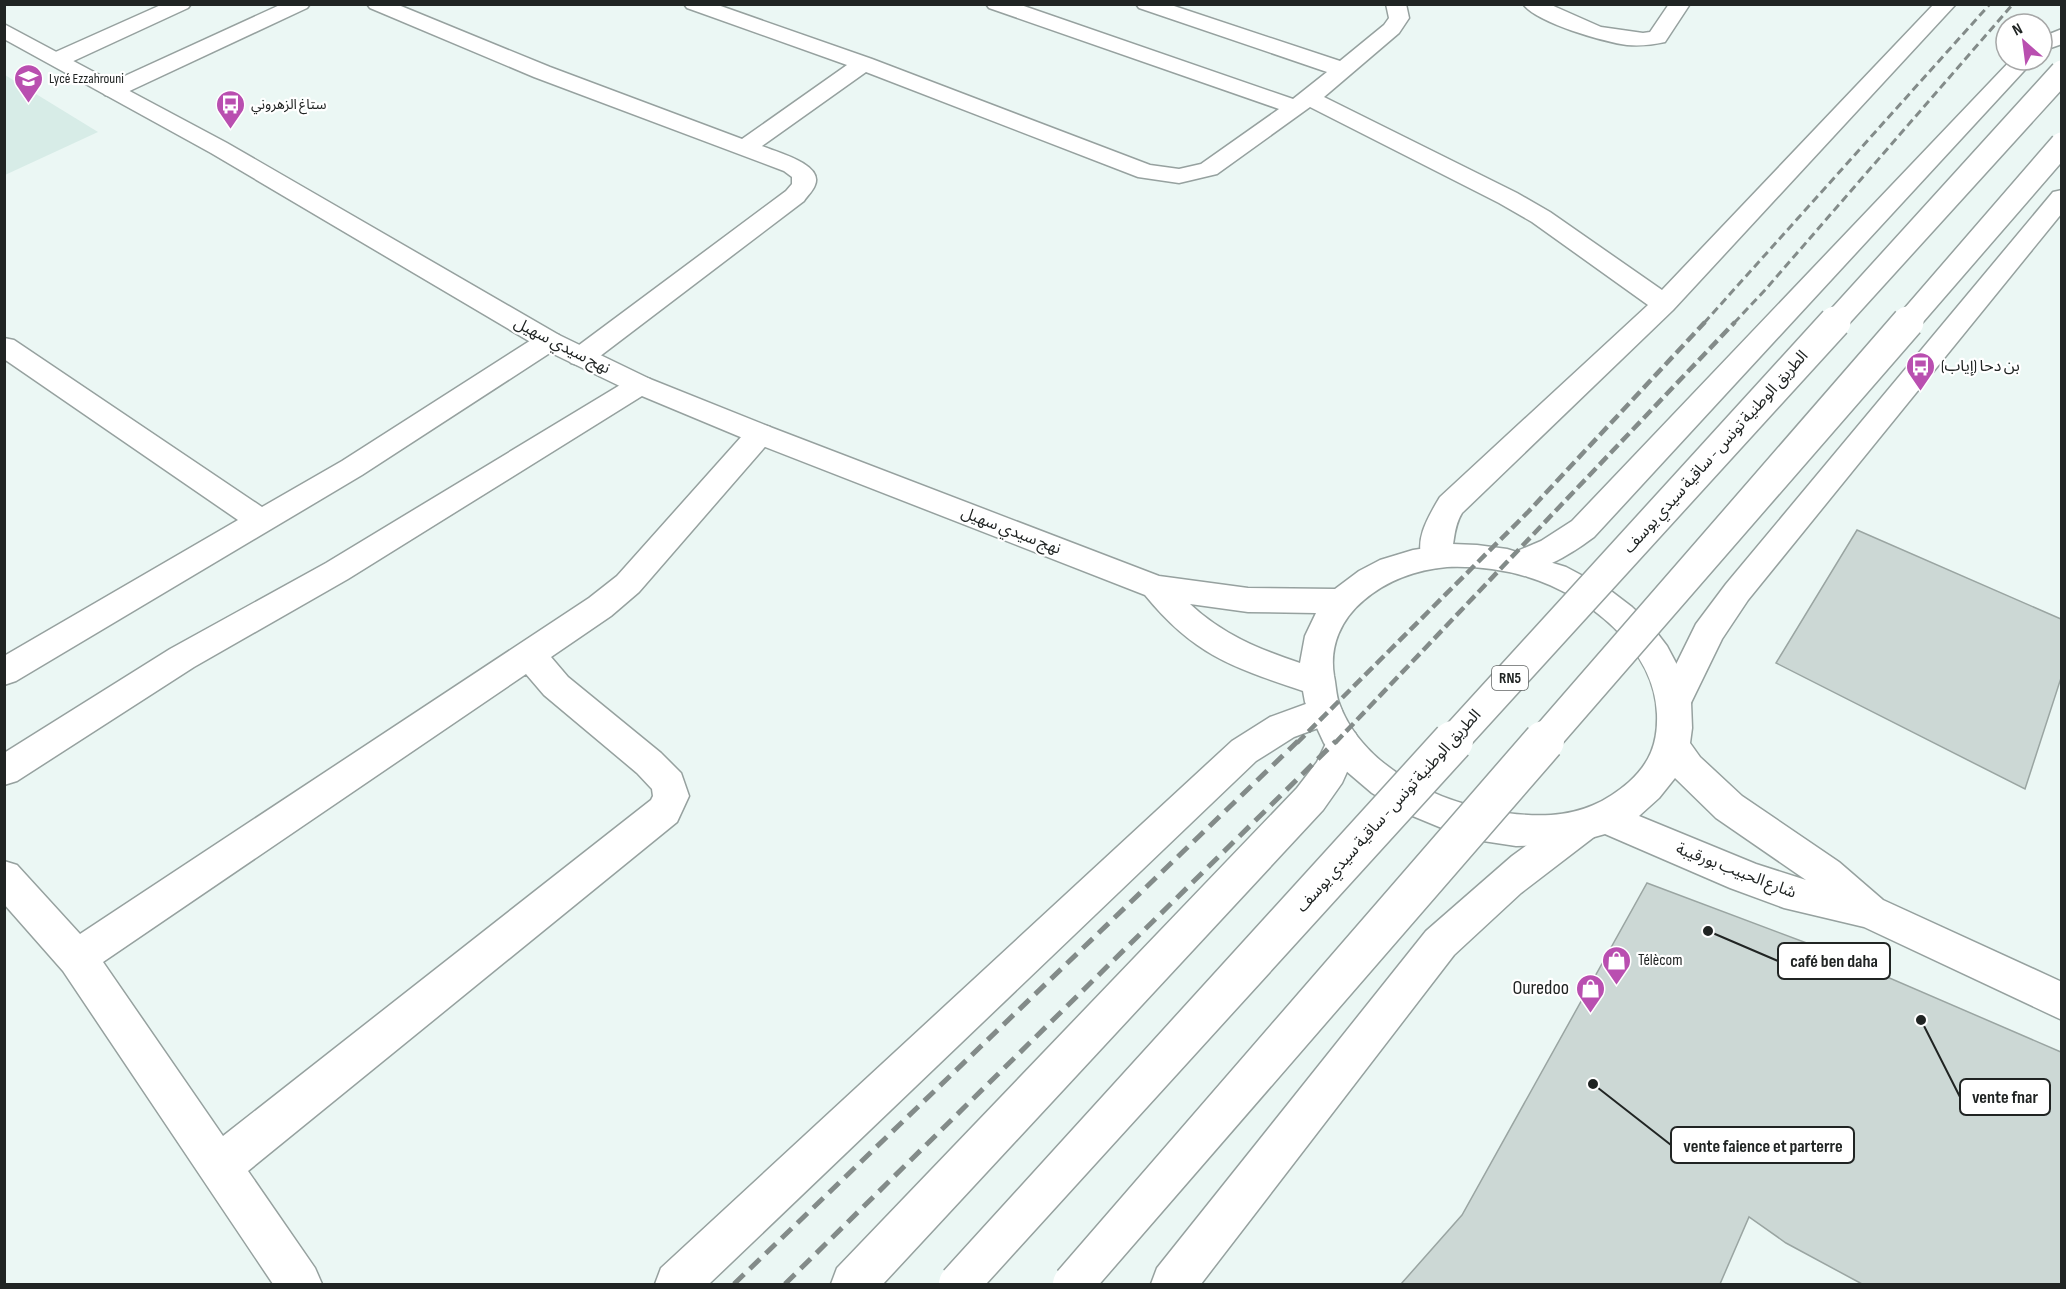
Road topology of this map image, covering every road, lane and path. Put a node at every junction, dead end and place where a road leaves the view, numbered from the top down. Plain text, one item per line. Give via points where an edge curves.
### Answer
1 (181, 4) edge
2 (300, 4) edge
3 (377, 4) edge
4 (694, 4) edge
5 (996, 4) edge
6 (1146, 4) edge
7 (1396, 4) edge
8 (1533, 4) edge
9 (1680, 4) edge
10 (1946, 4) edge
11 (1024, 8) edge
12 (4, 30) edge
13 (59, 59) junction
14 (864, 64) junction
15 (1344, 70) junction
16 (2012, 72) edge
17 (2061, 72) edge
18 (113, 90) junction
19 (1302, 102) junction
20 (2061, 144) edge
21 (744, 148) junction
22 (2061, 197) edge
23 (1664, 304) junction
24 (549, 342) junction
25 (4, 346) edge
26 (581, 357) junction
27 (640, 385) junction
28 (760, 434) junction
29 (261, 521) junction
30 (1437, 557) junction
31 (1519, 563) junction
32 (1156, 588) junction
33 (1341, 601) junction
34 (529, 654) junction
35 (4, 672) edge
36 (1674, 703) junction
37 (1328, 712) junction
38 (1673, 746) junction
39 (4, 771) edge
40 (1593, 822) junction
41 (4, 877) edge
42 (1870, 912) junction
43 (77, 958) junction
44 (2061, 1002) edge
45 (220, 1166) junction
46 (299, 1284) edge
47 (677, 1284) edge
48 (853, 1284) edge
49 (959, 1284) edge
50 (1073, 1284) edge
51 (1173, 1284) edge

1 - 13 main road
2 - 18 main road
3 - 21 main road via 542,72
4 - 14 main road
5 - 11 main road
6 - 15 main road
7 - 15 main road via 1399,18 1392,29
8 - 9 main road via 1591,29 1635,40 1657,37
10 - 23 main road
11 - 19 main road
12 - 13 main road, نهج سيدي سهيل
13 - 18 main road, نهج سيدي سهيل
14 - 19 main road via 1162,175 1179,176 1209,169
14 - 21 main road
15 - 19 main road
16 - 31 main road via 1582,529 1565,543
17 - 49 main road, الطريق الوطنية تونس - ساقية سيدي يوسف / RN5, bridge
18 - 24 main road, نهج سيدي سهيل
19 - 23 main road via 1508,198
20 - 50 main road, bridge
21 - 26 main road via 792,166 804,175 804,184 795,196
22 - 36 main road via 1732,599 1708,633
23 - 30 main road via 1451,505 1435,538
24 - 26 main road, نهج سيدي سهيل
24 - 29 main road via 352,468
25 - 29 main road
26 - 27 main road, نهج سيدي سهيل
27 - 28 main road, نهج سيدي سهيل
27 - 39 main road via 337,572 182,658
28 - 32 main road, نهج سيدي سهيل
28 - 34 main road via 628,584
29 - 35 main road
30 - 31 main road via 1477,556
30 - 33 main road via 1399,564 1366,580
31 - 36 main road via 1555,575 1621,615 1646,642 1664,671
32 - 33 main road, نهج سيدي سهيل via 1248,600
32 - 37 main road, نهج سيدي سهيل via 1192,628 1247,658
33 - 37 main road via 1325,625 1316,652
34 - 43 main road
34 - 45 main road via 556,686 668,783 671,796 664,811
36 - 38 main road
37 - 40 main road via 1380,779 1407,798 1448,818 1493,829 1538,832
37 - 47 main road via 1296,720 1268,733 1244,751
37 - 48 main road via 1336,763 1310,799
38 - 40 main road via 1659,775 1637,799
38 - 42 main road, شارع الحبيب بورقيبة via 1688,767 1729,807 1826,873
40 - 42 main road, شارع الحبيب بورقيبة via 1784,891
40 - 51 main road via 1532,860 1440,943
41 - 43 main road
42 - 44 main road, شارع الحبيب بورقيبة
43 - 45 main road
45 - 46 main road

